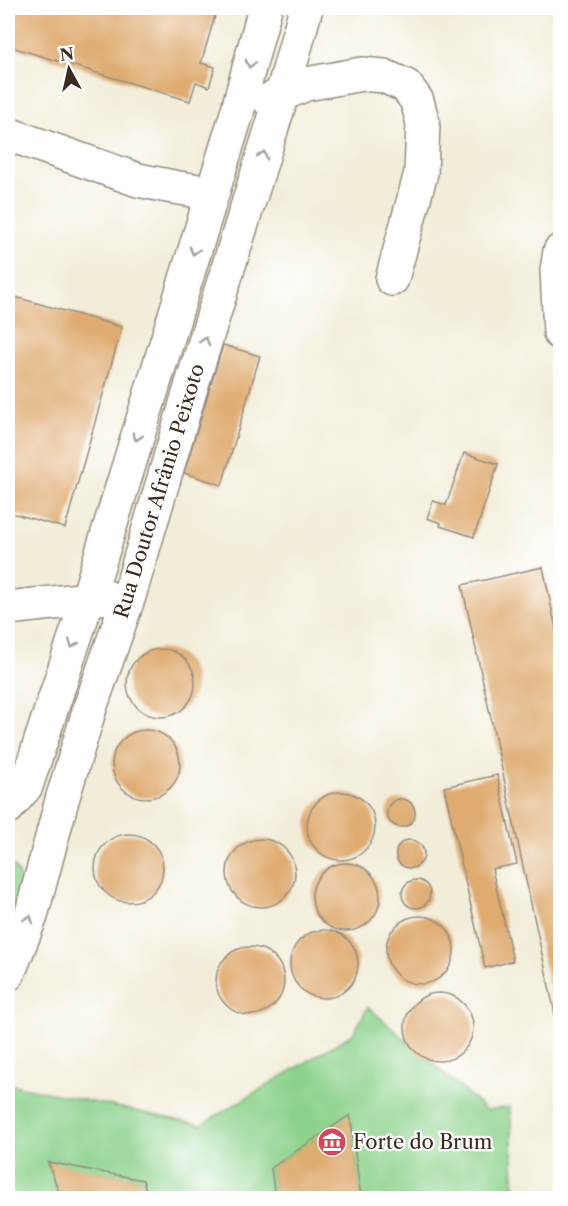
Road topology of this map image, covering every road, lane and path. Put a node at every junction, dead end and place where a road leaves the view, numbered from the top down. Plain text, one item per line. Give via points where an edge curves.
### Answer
1 (266, 8) edge
2 (306, 8) edge
3 (282, 95) junction
4 (237, 113) junction
5 (8, 134) edge
6 (212, 193) junction
7 (561, 251) edge
8 (392, 279) dead end
9 (561, 333) edge
10 (129, 596) junction
11 (88, 598) junction
12 (8, 608) edge
13 (14, 787) edge
14 (62, 800) junction
15 (8, 974) edge

1 -> 4 street, Rua Doutor Afrânio Peixoto
2 - 3 street, Rua Doutor Afrânio Peixoto
3 - 4 street
3 - 8 street via 306,84 362,74 384,76 406,86 417,101 423,123 421,173
10 -> 3 street, Rua Doutor Afrânio Peixoto
4 - 6 street, Rua Doutor Afrânio Peixoto
5 - 6 street via 138,180
6 -> 11 street, Rua Doutor Afrânio Peixoto
7 - 9 street via 557,270
10 - 11 street
10 - 14 street, Rua Doutor Afrânio Peixoto
11 - 12 street
11 -> 13 street, Rua Doutor Afrânio Peixoto
13 - 14 street
15 -> 14 street, Rua Doutor Afrânio Peixoto via 31,915

